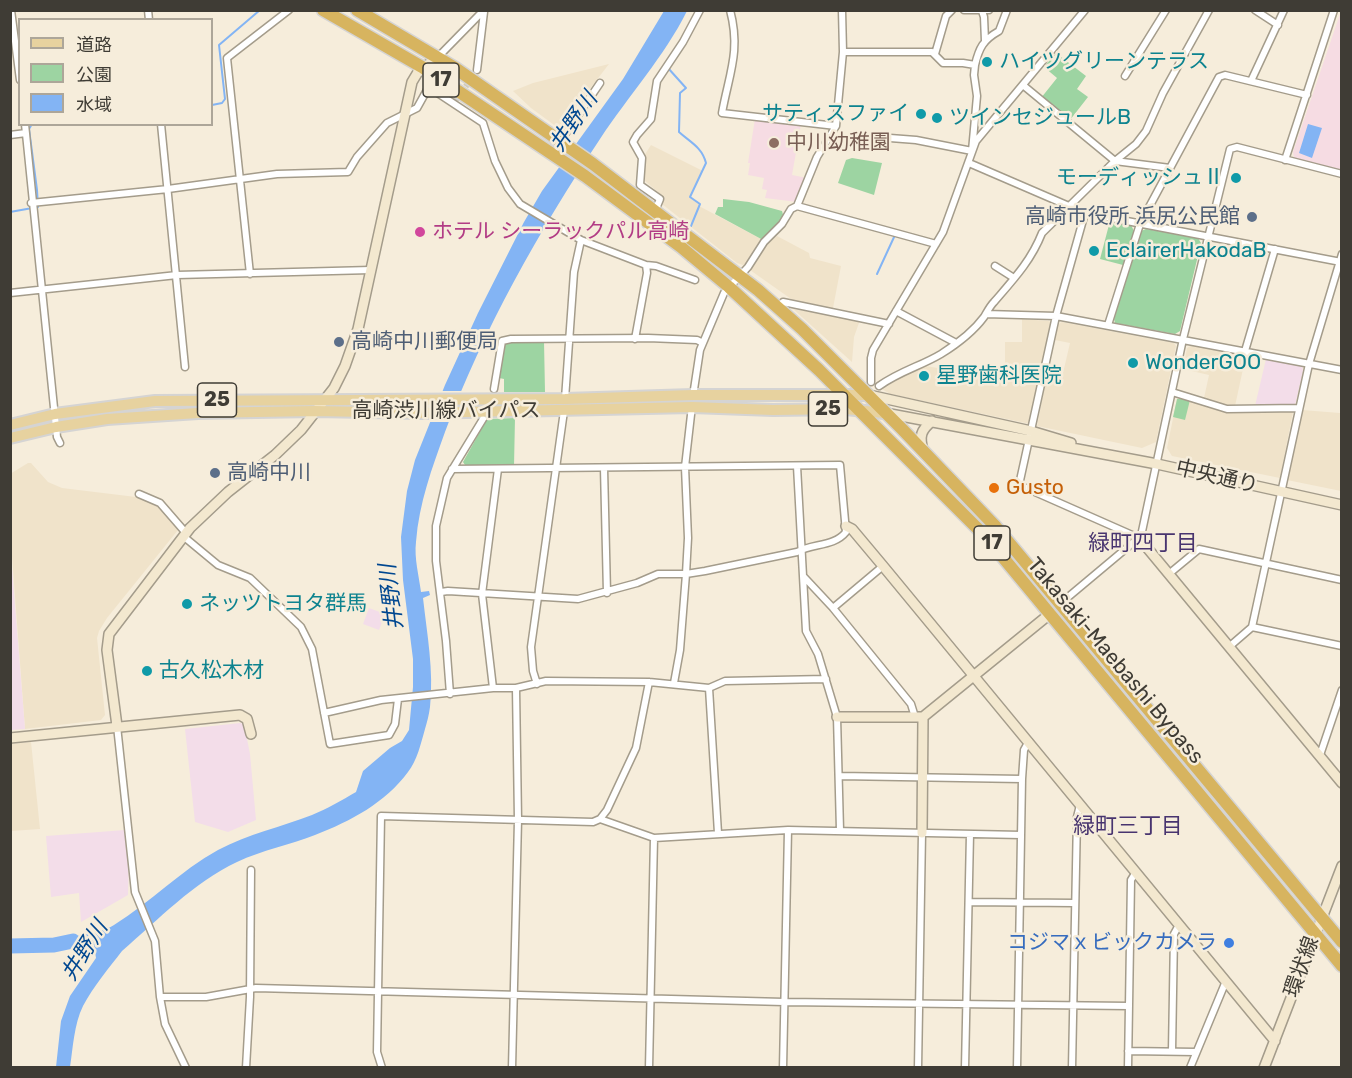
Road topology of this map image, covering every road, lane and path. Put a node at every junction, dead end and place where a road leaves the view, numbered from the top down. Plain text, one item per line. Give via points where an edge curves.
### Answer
1 (11, 10) edge
2 (289, 10) edge
3 (323, 10) edge
4 (357, 10) edge
5 (700, 10) edge
6 (730, 10) edge
7 (842, 10) edge
8 (952, 10) edge
9 (964, 10) edge
10 (1007, 10) edge
11 (1085, 10) edge
12 (1166, 10) edge
13 (1209, 10) edge
14 (1255, 10) edge
15 (1284, 10) edge
16 (1334, 10) edge
17 (484, 11) edge
18 (985, 11) edge
19 (1278, 25) junction
20 (985, 41) junction
21 (843, 52) junction
22 (935, 54) junction
23 (438, 57) junction
24 (18, 64) edge
25 (975, 65) junction
26 (422, 67) junction
27 (477, 70) tunnel mouth
28 (1125, 76) dead end
29 (1251, 81) junction
30 (600, 83) dead end
31 (1024, 86) junction
32 (1307, 95) junction
33 (404, 114) junction
34 (25, 126) edge
35 (161, 126) edge
36 (837, 126) junction
37 (26, 133) junction
38 (10, 135) edge
39 (890, 138) dead end
40 (562, 143) junction
41 (972, 151) junction
42 (1285, 160) junction
43 (1115, 161) junction
44 (969, 163) junction
45 (1170, 168) junction
46 (1341, 174) edge
47 (240, 179) junction
48 (168, 189) junction
49 (31, 203) junction
50 (797, 206) junction
51 (1069, 206) junction
52 (655, 211) junction
53 (1085, 213) junction
54 (1140, 224) junction
55 (1208, 237) junction
56 (581, 240) junction
57 (936, 244) junction
58 (1275, 249) junction
59 (1341, 254) edge
60 (1340, 262) edge
61 (646, 266) junction
62 (995, 266) dead end
63 (370, 270) junction
64 (250, 274) junction
65 (177, 275) junction
66 (740, 276) junction
67 (1014, 278) junction
68 (695, 280) dead end
69 (729, 287) junction
70 (41, 289) junction
71 (10, 293) edge
72 (777, 307) junction
73 (896, 310) junction
74 (986, 314) junction
75 (1056, 316) junction
76 (889, 324) junction
77 (1108, 325) junction
78 (569, 339) junction
79 (635, 339) junction
80 (1184, 339) junction
81 (703, 343) junction
82 (956, 343) junction
83 (1245, 351) junction
84 (1309, 364) junction
85 (185, 367) dead end
86 (1341, 370) edge
87 (823, 374) junction
88 (871, 382) dead end
89 (879, 386) dead end
90 (494, 389) dead end
91 (1172, 392) junction
92 (817, 394) junction
93 (844, 394) junction
94 (693, 395) junction
95 (868, 395) junction
96 (324, 399) junction
97 (564, 405) junction
98 (692, 408) junction
99 (1299, 408) junction
100 (861, 410) junction
101 (315, 411) junction
102 (884, 413) junction
103 (55, 414) junction
104 (483, 419) dead end
105 (932, 421) junction
106 (10, 425) edge
107 (56, 427) junction
108 (1030, 430) junction
109 (10, 438) edge
110 (1028, 441) junction
111 (60, 443) dead end
112 (1093, 451) junction
113 (924, 453) junction
114 (1157, 464) junction
115 (686, 466) junction
116 (797, 466) junction
117 (556, 468) junction
118 (604, 468) junction
119 (452, 469) junction
120 (498, 469) junction
121 (1282, 492) junction
122 (139, 494) dead end
123 (1341, 505) edge
124 (846, 526) junction
125 (184, 534) junction
126 (1140, 538) junction
127 (803, 548) junction
128 (1265, 564) junction
129 (883, 566) junction
130 (1170, 573) junction
131 (686, 574) junction
132 (804, 577) junction
133 (1341, 580) edge
134 (441, 592) junction
135 (607, 592) junction
136 (482, 594) junction
137 (538, 597) junction
138 (1061, 603) junction
139 (833, 608) junction
140 (1051, 613) junction
141 (1252, 627) junction
142 (1230, 646) junction
143 (1341, 646) edge
144 (974, 675) junction
145 (826, 679) junction
146 (649, 682) junction
147 (674, 683) junction
148 (537, 684) junction
149 (493, 688) junction
150 (516, 688) junction
151 (709, 688) junction
152 (1341, 690) edge
153 (450, 694) junction
154 (402, 699) junction
155 (324, 713) junction
156 (837, 717) junction
157 (919, 717) junction
158 (117, 726) junction
159 (251, 734) dead end
160 (10, 738) edge
161 (1029, 741) junction
162 (1320, 755) junction
163 (839, 776) junction
164 (922, 777) junction
165 (1022, 778) junction
166 (1341, 783) edge
167 (1080, 804) junction
168 (600, 819) junction
169 (518, 820) junction
170 (840, 830) junction
171 (788, 831) junction
172 (922, 832) junction
173 (718, 833) junction
174 (970, 834) junction
175 (1021, 835) junction
176 (654, 838) junction
177 (1341, 866) edge
178 (251, 870) dead end
179 (1136, 872) junction
180 (969, 902) junction
181 (1020, 903) junction
182 (1074, 903) junction
183 (1321, 916) junction
184 (1179, 925) junction
185 (1314, 934) junction
186 (1341, 942) edge
187 (1341, 966) edge
188 (1226, 981) junction
189 (250, 988) junction
190 (378, 991) junction
191 (514, 994) junction
192 (160, 997) junction
193 (651, 997) junction
194 (784, 1002) junction
195 (919, 1002) junction
196 (966, 1003) junction
197 (1019, 1004) junction
198 (1072, 1005) junction
199 (1129, 1006) junction
200 (1275, 1041) junction
201 (1128, 1051) junction
202 (1172, 1051) junction
203 (1196, 1052) junction
204 (186, 1068) edge
205 (246, 1068) edge
206 (382, 1068) edge
207 (512, 1068) edge
208 (649, 1068) edge
209 (783, 1068) edge
210 (918, 1068) edge
211 (965, 1068) edge
212 (1017, 1068) edge
213 (1072, 1068) edge
214 (1128, 1068) edge
215 (1190, 1068) edge
216 (1264, 1068) edge

1 - 24 street
2 - 47 street via 227,58
3 - 26 highway, Takasaki-Maebashi Bypass / 17
4 - 23 highway, Takasaki-Maebashi Bypass / 17
5 - 52 street via 657,81 651,119 633,142 642,158 640,184 660,200
6 - 36 street via 735,56 722,113
7 - 21 street
8 - 22 street via 946,16
9 - 18 street
10 - 20 street via 999,31
11 - 31 street
12 - 28 street
13 - 43 street via 1146,131
14 - 19 street
15 - 19 street
16 - 32 street
17 - 23 street
17 - 27 street
18 - 20 street
19 - 29 street
20 - 25 street
21 - 22 street
21 - 36 street
22 - 25 street via 946,64
23 - 26 street
23 - 40 highway, Takasaki-Maebashi Bypass / 17
25 - 41 street via 977,96
26 - 33 street via 412,82
26 - 69 highway, Takasaki-Maebashi Bypass / 17 via 556,154
29 - 32 street
29 - 45 street via 1218,77
30 - 40 street
31 - 41 street via 976,141
31 - 43 street
32 - 42 street
33 - 47 street via 387,123 348,172
33 - 56 street via 417,108 430,88 454,102 483,123 495,162 522,206
33 - 63 street
34 - 37 street
35 - 48 street
36 - 50 street via 817,157
37 - 38 street
37 - 49 street
39 - 41 street
40 - 52 highway, Takasaki-Maebashi Bypass / 17
41 - 44 street
42 - 46 street
42 - 55 street via 1237,147 1230,149
43 - 45 street
43 - 51 street
44 - 51 street
44 - 57 street
45 - 54 street
47 - 48 street
47 - 64 street
48 - 49 street
48 - 65 street
49 - 70 street
50 - 57 street
50 - 66 street
51 - 53 street
51 - 67 street via 1041,233 1025,266
52 - 66 highway, Takasaki-Maebashi Bypass / 17
53 - 54 street
53 - 75 street
54 - 55 street
54 - 77 street
55 - 58 street
55 - 80 street
56 - 61 street
56 - 78 street via 574,272
57 - 73 street
58 - 60 street
58 - 83 street
59 - 60 street
60 - 84 street
61 - 68 street
61 - 79 street
62 - 67 street
63 - 64 street
63 - 96 street via 354,343 337,382
64 - 65 street
65 - 70 street
65 - 85 street
66 - 69 street
66 - 72 highway, Takasaki-Maebashi Bypass / 17
67 - 74 street
69 - 81 street
69 - 87 highway, Takasaki-Maebashi Bypass / 17
70 - 71 street
70 - 103 street
72 - 76 street via 783,302
72 - 95 highway, Takasaki-Maebashi Bypass / 17
73 - 76 street
73 - 82 street
74 - 75 street
74 - 82 street
75 - 77 street
75 - 108 street
76 - 88 street via 873,350
77 - 80 street
78 - 79 street
78 - 90 street via 502,341
78 - 97 street
79 - 81 street
80 - 83 street
80 - 91 street
81 - 94 street
82 - 89 street
83 - 84 street
84 - 86 street
84 - 99 street
87 - 92 main road via 823,389
87 - 93 highway, Takasaki-Maebashi Bypass / 17
91 - 99 street via 1227,409
91 - 114 street
92 - 93 main road, 高崎渋川線バイパス / 25
92 - 94 main road, 高崎渋川線バイパス / 25
93 - 95 main road, 高崎渋川線バイパス / 25
93 - 100 highway, Takasaki-Maebashi Bypass / 17
94 - 97 main road, 高崎渋川線バイパス / 25
94 - 98 street
95 - 102 highway, Takasaki-Maebashi Bypass / 17
95 - 108 street, 中央通り
96 - 97 main road, 高崎渋川線バイパス / 25
96 - 101 street
96 - 103 main road, 高崎渋川線バイパス / 25 via 155,401
97 - 98 main road, 高崎渋川線バイパス / 25
97 - 101 main road, 高崎渋川線バイパス / 25 via 421,413
97 - 117 street
98 - 100 main road, 高崎渋川線バイパス / 25
98 - 115 street
99 - 121 street
100 - 102 main road, 高崎渋川線バイパス / 25
100 - 140 highway, Takasaki-Maebashi Bypass / 17 via 986,537
101 - 107 main road, 高崎渋川線バイパス / 25 via 198,413
101 - 125 street via 291,441
102 - 105 street, 中央通り
102 - 113 highway, Takasaki-Maebashi Bypass / 17
103 - 106 main road, 高崎渋川線バイパス / 25
103 - 107 street
104 - 119 street
105 - 110 street, 中央通り
105 - 113 street via 921,434
107 - 109 main road, 高崎渋川線バイパス / 25
107 - 111 street
108 - 110 street
108 - 112 street, 中央通り
110 - 112 street, 中央通り
110 - 126 street via 1019,485
112 - 114 street, 中央通り
113 - 138 highway, Takasaki-Maebashi Bypass / 17 via 996,527
114 - 121 street, 中央通り
114 - 126 street
115 - 116 street
115 - 118 street
115 - 131 street
116 - 124 street via 840,465
116 - 127 street
117 - 118 street
117 - 120 street
117 - 137 street
118 - 135 street
119 - 120 street
119 - 134 street via 436,526
120 - 136 street
121 - 123 street, 中央通り
121 - 128 street
122 - 125 street via 160,503
124 - 127 street via 841,538
124 - 129 street
125 - 155 street via 218,565 250,578 301,627 312,649
125 - 158 street via 109,634 107,650
126 - 130 street
126 - 138 street
127 - 131 street
127 - 132 street
128 - 130 street via 1199,549
128 - 133 street
128 - 141 street
129 - 139 street
129 - 144 street
130 - 142 street
131 - 135 street via 658,574
131 - 147 street
132 - 139 street
132 - 145 street via 806,631
134 - 136 street
134 - 153 street
135 - 137 street via 579,599
136 - 137 street
136 - 149 street
137 - 148 street via 531,647
138 - 183 highway, Takasaki-Maebashi Bypass / 17
139 - 157 street
140 - 144 street
140 - 185 highway, Takasaki-Maebashi Bypass / 17
141 - 142 street
141 - 143 street
142 - 162 street
144 - 157 street
144 - 161 street
145 - 151 street via 725,681
145 - 156 street
146 - 147 street
146 - 148 street
146 - 168 street via 636,748
147 - 151 street
148 - 150 street
149 - 150 street
149 - 153 street
150 - 169 street
151 - 173 street
152 - 162 street
153 - 154 street
154 - 155 street
154 - 155 street via 389,735 330,744
156 - 157 street
156 - 163 street
157 - 164 street
158 - 159 street via 240,715 247,720
158 - 160 street
158 - 192 street via 135,892 156,946
161 - 165 street via 1024,750
161 - 167 street
162 - 166 street
163 - 164 street
163 - 170 street
164 - 165 street
164 - 172 street
165 - 175 street
167 - 179 street
167 - 182 street
168 - 169 street
168 - 176 street
169 - 190 street via 381,816
169 - 191 street
170 - 171 street
170 - 172 street
171 - 173 street
171 - 194 street
172 - 174 street
172 - 195 street
173 - 176 street
174 - 175 street
174 - 180 street
175 - 181 street
176 - 193 street
177 - 183 street, 環状線
178 - 189 street
179 - 184 street
179 - 199 street via 1131,880
180 - 181 street
180 - 196 street
181 - 182 street
181 - 197 street
182 - 198 street
183 - 185 street, 環状線
183 - 186 highway, Takasaki-Maebashi Bypass / 17
184 - 188 street
184 - 202 street via 1174,934
185 - 187 highway, Takasaki-Maebashi Bypass / 17
185 - 200 street, 環状線
188 - 200 street
188 - 203 street
189 - 190 street
189 - 192 street via 206,997
189 - 205 street
190 - 191 street
190 - 206 street via 377,1057
191 - 193 street
191 - 207 street
192 - 204 street via 165,1024
193 - 194 street
193 - 208 street
194 - 195 street
194 - 209 street
195 - 196 street
195 - 210 street
196 - 197 street
196 - 211 street
197 - 198 street
197 - 212 street
198 - 199 street
198 - 213 street
199 - 201 street
200 - 216 street, 環状線
201 - 202 street
201 - 214 street
202 - 203 street
203 - 215 street

